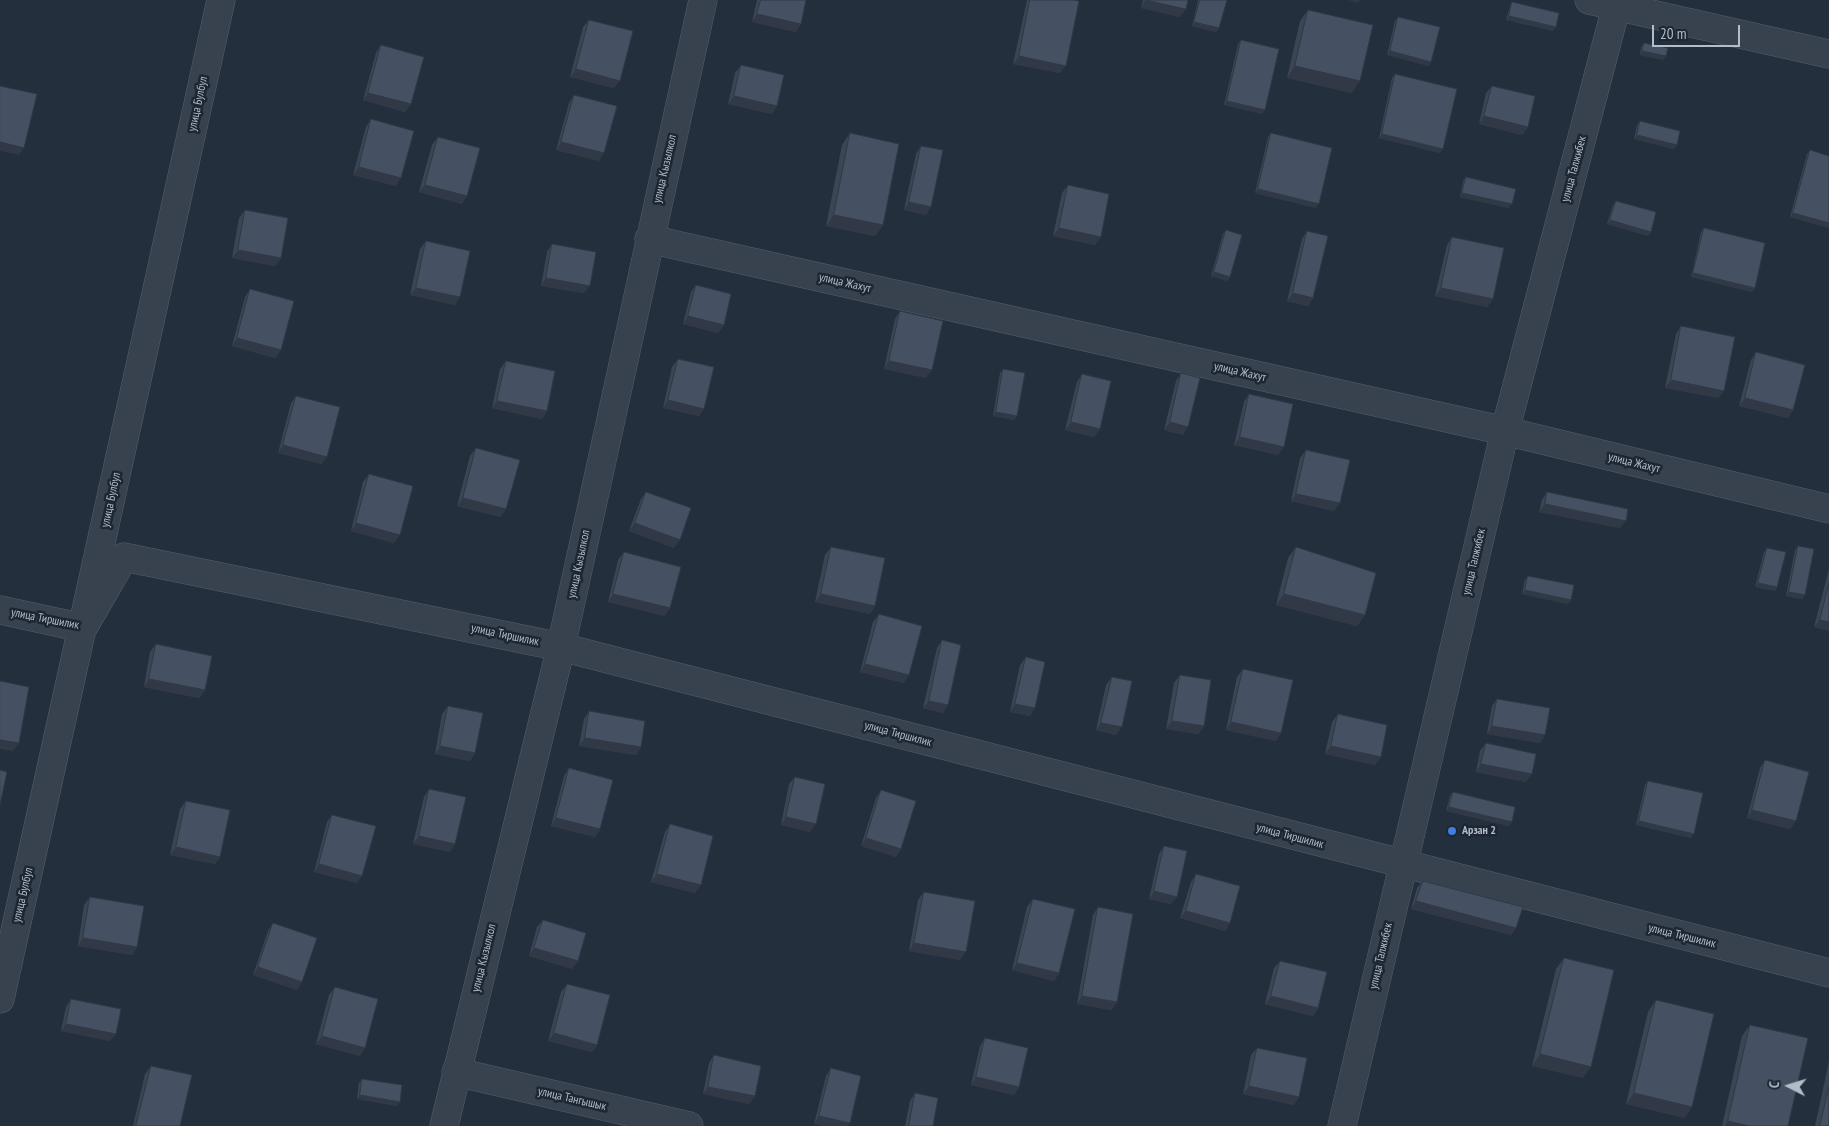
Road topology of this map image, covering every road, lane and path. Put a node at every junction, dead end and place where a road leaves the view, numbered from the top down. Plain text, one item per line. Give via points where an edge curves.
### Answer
1 (221, 0) edge
2 (703, 0) edge
3 (1588, 0) edge
4 (1617, 3) edge
5 (1829, 54) edge
6 (650, 239) junction
7 (1505, 432) junction
8 (1829, 509) edge
9 (0, 610) edge
10 (83, 628) junction
11 (560, 647) junction
12 (1403, 865) junction
13 (1829, 973) edge
14 (0, 999) edge
15 (456, 1072) junction
16 (444, 1126) edge
17 (689, 1126) edge
18 (1342, 1126) edge

1 - 10 street, улица Булбул
2 - 6 street, улица Кызылкол
3 - 4 street
4 - 5 street
4 - 7 street, улица Талжибек
6 - 7 street, улица Жахут
6 - 11 street, улица Кызылкол
7 - 8 street, улица Жахут
7 - 12 street, улица Талжибек
9 - 10 street, улица Тиршилик
10 - 11 street, улица Тиршилик via 124,556
10 - 14 street, улица Булбул
11 - 12 street, улица Тиршилик
11 - 15 street, улица Кызылкол
12 - 13 street, улица Тиршилик
12 - 18 street, улица Талжибек
15 - 16 street, улица Кызылкол
15 - 17 street, улица Тангышык

